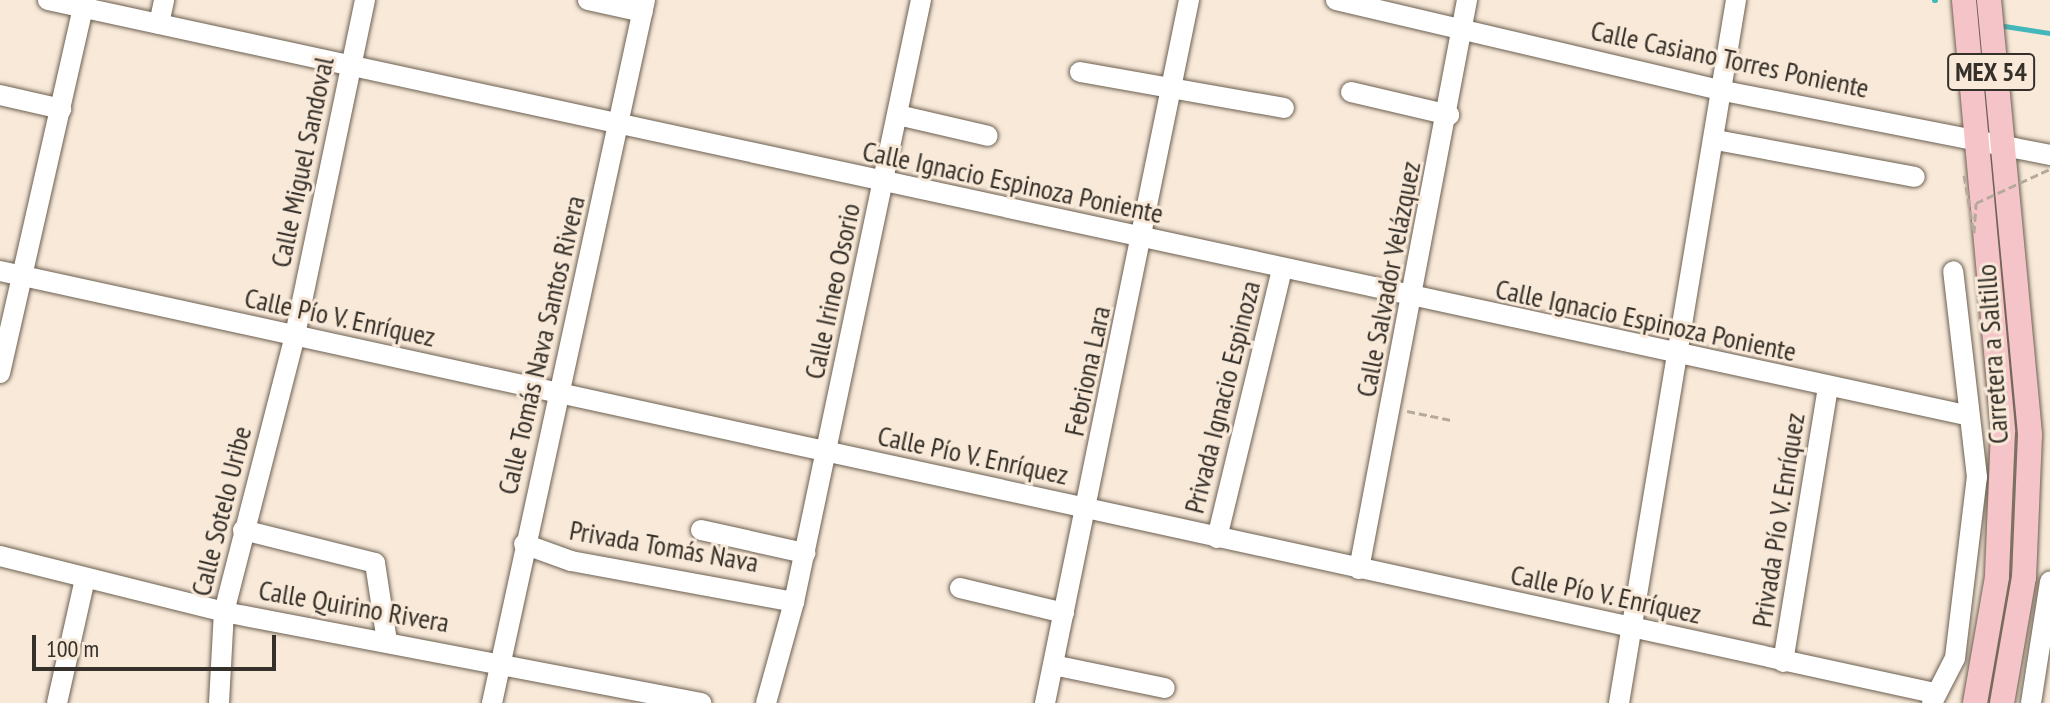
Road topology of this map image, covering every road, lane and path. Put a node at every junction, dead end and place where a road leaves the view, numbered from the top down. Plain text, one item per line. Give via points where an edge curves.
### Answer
1 (48, 0) edge
2 (164, 0) edge
3 (365, 0) edge
4 (588, 0) edge
5 (921, 0) edge
6 (1189, 0) edge
7 (1336, 0) edge
8 (1467, 0) edge
9 (1736, 0) edge
10 (1964, 0) edge
11 (1989, 0) edge
12 (84, 4) edge
13 (644, 6) edge
14 (159, 24) junction
15 (1461, 28) junction
16 (350, 66) junction
17 (1080, 72) dead end
18 (1173, 87) junction
19 (1724, 91) junction
20 (1351, 92) dead end
21 (0, 95) edge
22 (1284, 108) dead end
23 (61, 109) junction
24 (898, 115) junction
25 (1449, 115) junction
26 (617, 128) junction
27 (988, 136) dead end
28 (1973, 138) junction
29 (1716, 140) junction
30 (1999, 143) junction
31 (2050, 155) edge
32 (2050, 169) edge
33 (1964, 175) dead end
34 (1915, 177) dead end
35 (884, 183) junction
36 (1145, 239) junction
37 (1282, 270) junction
38 (0, 271) edge
39 (1953, 271) dead end
40 (23, 276) junction
41 (1413, 298) junction
42 (295, 335) junction
43 (1681, 356) junction
44 (0, 373) edge
45 (1828, 388) junction
46 (557, 394) junction
47 (1391, 408) junction
48 (1966, 415) junction
49 (1451, 420) dead end
50 (827, 452) junction
51 (1086, 509) junction
52 (243, 530) junction
53 (701, 530) dead end
54 (1217, 538) junction
55 (524, 544) junction
56 (805, 553) junction
57 (0, 556) edge
58 (1359, 569) junction
59 (85, 579) junction
60 (2050, 581) edge
61 (960, 588) dead end
62 (794, 602) junction
63 (224, 612) junction
64 (1064, 613) junction
65 (1633, 629) junction
66 (387, 641) junction
67 (500, 659) junction
68 (1783, 662) junction
69 (1053, 665) junction
70 (1165, 688) dead end
71 (1933, 698) edge
72 (57, 703) edge
73 (219, 703) edge
74 (492, 703) edge
75 (701, 703) edge
76 (766, 703) edge
77 (1045, 703) edge
78 (1619, 703) edge
79 (1975, 703) edge
80 (2002, 703) edge
81 (2031, 703) edge

1 - 12 street, Calle Ignacio Espinoza Poniente
2 - 14 street
3 - 16 street, Calle Miguel Sandoval
4 - 13 street
5 - 24 street, Calle Irineo Osorio
6 - 18 street, Febriona Lara
7 - 15 street, Calle Casiano Torres Poniente
8 - 15 street, Calle Salvador Velázquez
9 - 19 street
10 - 28 main road, Carretera a Saltillo / MEX 54
11 - 30 main road, Carretera a Saltillo / MEX 54
12 - 14 street, Calle Ignacio Espinoza Poniente
12 - 23 street
13 - 26 street, Calle Tomás Nava Santos Rivera
14 - 16 street, Calle Ignacio Espinoza Poniente
15 - 19 street, Calle Casiano Torres Poniente
15 - 25 street, Calle Salvador Velázquez
16 - 26 street, Calle Ignacio Espinoza Poniente
16 - 42 street, Calle Miguel Sandoval
17 - 18 street
18 - 22 street
18 - 36 street, Febriona Lara
19 - 28 street, Calle Casiano Torres Poniente
19 - 29 street
20 - 25 street
21 - 23 street
23 - 40 street
24 - 27 street
24 - 35 street, Calle Irineo Osorio
25 - 41 street, Calle Salvador Velázquez
26 - 35 street, Calle Ignacio Espinoza Poniente
26 - 46 street, Calle Tomás Nava Santos Rivera via 582,311
28 - 30 street, Calle Casiano Torres Poniente
28 - 79 main road, Carretera a Saltillo / MEX 54 via 2003,431 1997,577
29 - 34 street
29 - 43 street
30 - 31 street, Calle Casiano Torres Poniente
30 - 80 main road, Carretera a Saltillo / MEX 54 via 2030,435 2024,577
32 - 33 path, bridge via 1976,203 1974,233
35 - 36 street, Calle Ignacio Espinoza Poniente
35 - 50 street, Calle Irineo Osorio
36 - 37 street, Calle Ignacio Espinoza Poniente
36 - 51 street, Febriona Lara
37 - 41 street, Calle Ignacio Espinoza Poniente
37 - 54 street, Privada Ignacio Espinoza
38 - 40 street, Calle Pío V. Enríquez
39 - 48 street
40 - 42 street, Calle Pío V. Enríquez
40 - 44 street
41 - 43 street, Calle Ignacio Espinoza Poniente
41 - 47 street, Calle Salvador Velázquez
42 - 46 street, Calle Pío V. Enríquez
42 - 52 street, Calle Sotelo Uribe
43 - 45 street, Calle Ignacio Espinoza Poniente
43 - 65 street
45 - 48 street, Calle Ignacio Espinoza Poniente
45 - 68 street, Privada Pío V. Enríquez
46 - 50 street, Calle Pío V. Enríquez
46 - 55 street, Calle Tomás Nava Santos Rivera
47 - 49 path
47 - 58 street, Calle Salvador Velázquez
48 - 71 street via 1975,506 1955,658
50 - 51 street, Calle Pío V. Enríquez
50 - 56 street, Calle Irineo Osorio
51 - 54 street, Calle Pío V. Enríquez
51 - 64 street, Febriona Lara
52 - 63 street, Calle Sotelo Uribe
52 - 66 street via 375,563
53 - 56 street
54 - 58 street, Calle Pío V. Enríquez
55 - 62 street, Privada Tomás Nava via 571,561
55 - 67 street, Calle Tomás Nava Santos Rivera
56 - 62 street, Calle Irineo Osorio
57 - 59 street, Calle Quirino Rivera
58 - 65 street, Calle Pío V. Enríquez
59 - 63 street, Calle Quirino Rivera
59 - 72 street
60 - 81 street
61 - 64 street
62 - 76 street, Calle Irineo Osorio
63 - 66 street, Calle Quirino Rivera
63 - 73 street, Calle Sotelo Uribe
64 - 69 street, Febriona Lara
65 - 68 street, Calle Pío V. Enríquez
65 - 78 street
66 - 67 street, Calle Quirino Rivera
67 - 74 street, Calle Tomás Nava Santos Rivera
67 - 75 street, Calle Quirino Rivera
68 - 71 street, Calle Pío V. Enríquez
69 - 70 street
69 - 77 street, Febriona Lara

